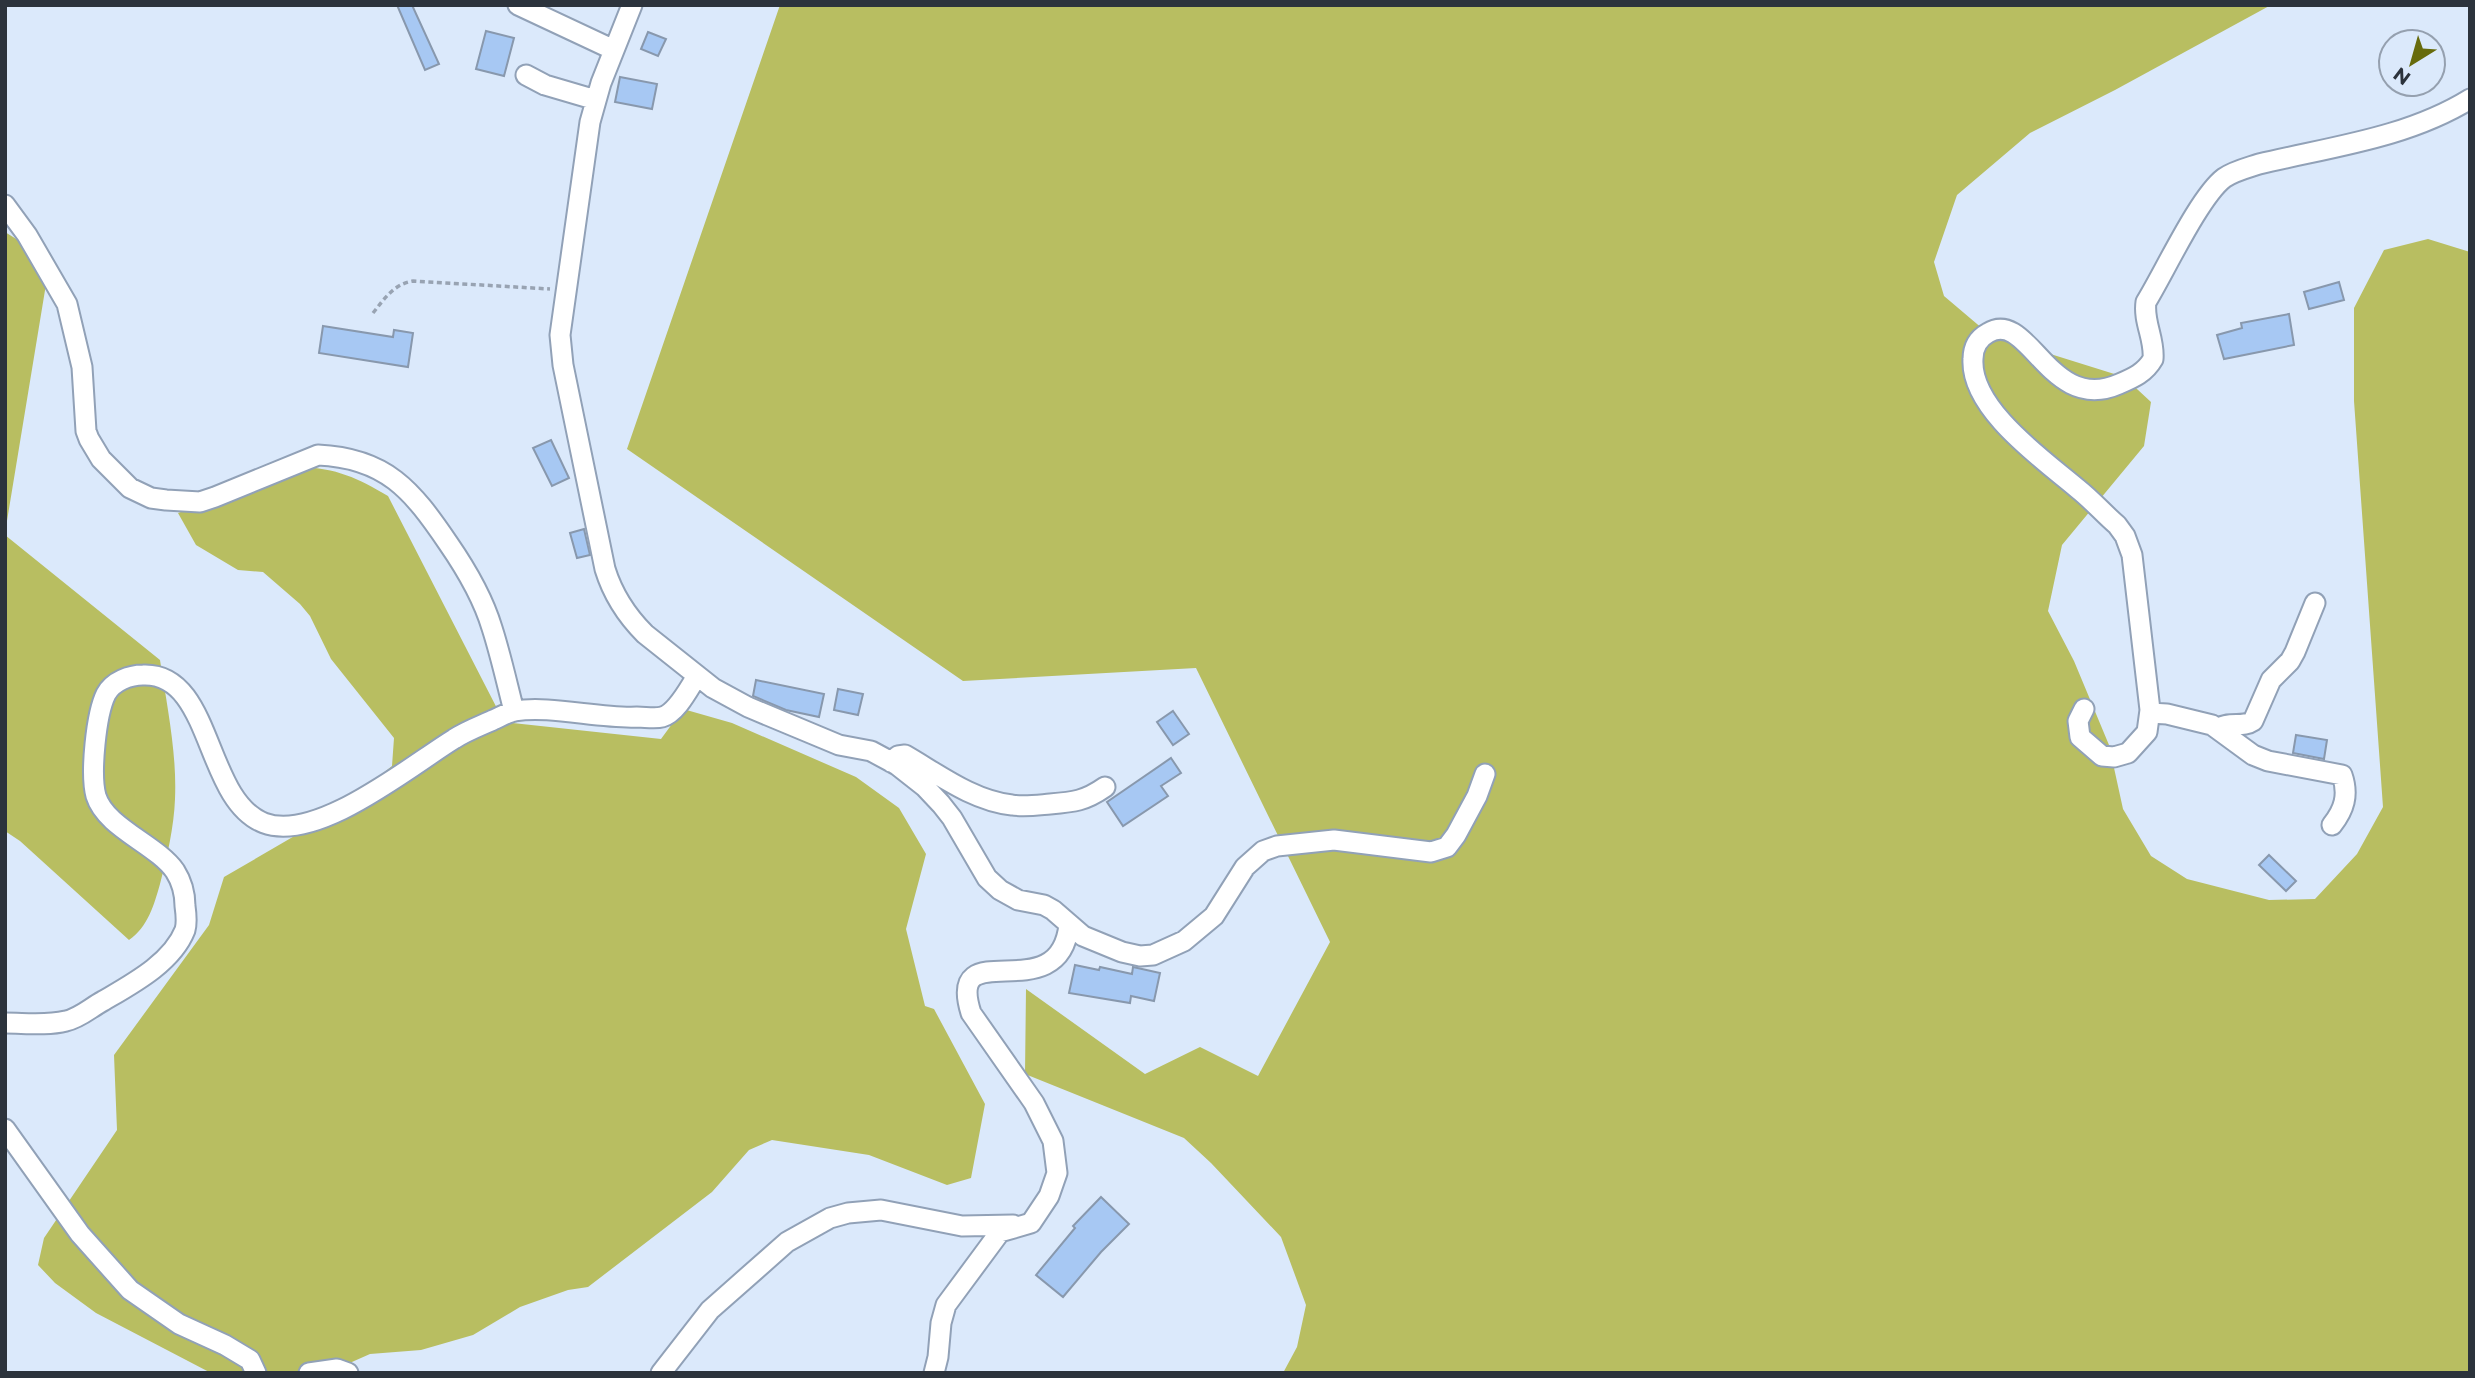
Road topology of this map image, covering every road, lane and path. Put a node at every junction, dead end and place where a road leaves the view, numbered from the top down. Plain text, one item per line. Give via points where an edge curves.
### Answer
1 (518, 5) edge
2 (632, 5) edge
3 (614, 50) junction
4 (526, 75) dead end
5 (2470, 99) edge
6 (596, 100) junction
7 (5, 205) edge
8 (566, 290) junction
9 (373, 313) dead end
10 (2315, 603) dead end
11 (697, 676) junction
12 (2084, 709) dead end
13 (514, 711) junction
14 (2150, 713) junction
15 (2219, 728) junction
16 (891, 762) junction
17 (1485, 774) dead end
18 (1105, 787) dead end
19 (2332, 825) dead end
20 (1069, 925) junction
21 (5, 1023) edge
22 (5, 1129) edge
23 (1024, 1224) junction
24 (256, 1373) edge
25 (309, 1373) edge
26 (348, 1373) edge
27 (661, 1373) edge
28 (934, 1373) edge

1 - 3 street
2 - 3 street
3 - 6 street
4 - 6 street
5 - 14 street via 2409,129 2259,164 2222,179 2146,302 2152,359 2142,373 2129,380 2108,389 2076,388 2055,375 2021,337 2006,330 1989,332 1973,349 1974,376 2004,423 2125,536 2132,555
6 - 8 street
7 - 13 street via 67,304 82,367 86,431 110,470 130,488 151,498 200,502 318,455 368,464 387,475 415,496 466,569 492,626
8 - 9 path via 402,282
8 - 11 street via 560,335 563,365 609,583 635,624
10 - 15 street via 2295,652 2271,680 2252,721
11 - 13 street via 663,717
11 - 16 street via 775,719
12 - 14 street via 2077,726 2080,737 2102,755 2114,757 2128,753 2141,741
13 - 21 street via 456,737 365,798 309,822 282,826 260,821 232,796 185,695 163,678 144,674 117,682 106,694 94,742 96,797 121,827 177,874 184,891 186,928 165,958 80,1017 54,1024
14 - 15 street
15 - 19 street via 2258,758 2342,775 2344,810
16 - 18 street via 905,755 940,778 1012,805 1071,803
16 - 20 street via 941,804 986,878 1018,900 1045,905
17 - 20 street via 1462,826 1447,847 1431,852 1334,840 1263,851 1245,867 1214,916 1184,941 1153,955 1115,949
20 - 23 street via 1067,942 1058,957 1030,970 976,974 965,996 971,1013 1034,1103 1053,1141 1055,1182 1031,1223
22 - 24 street via 80,1234 131,1290 179,1324 250,1360
23 - 27 street via 962,1226 881,1210 830,1218 787,1242 710,1310
23 - 28 street via 1000,1232 946,1305
25 - 26 street via 337,1369

